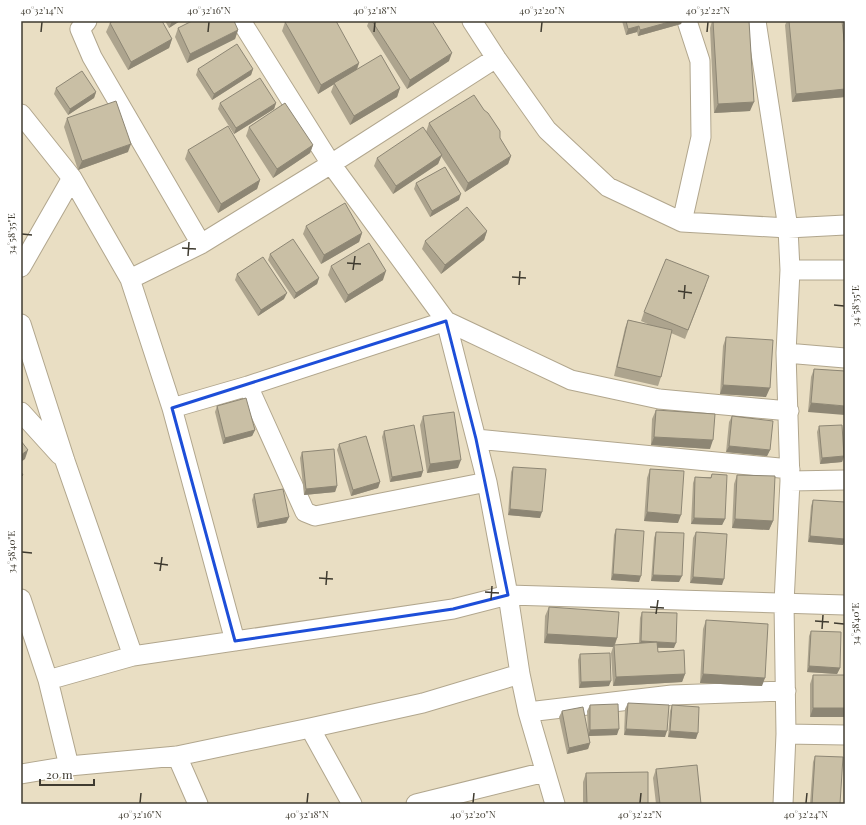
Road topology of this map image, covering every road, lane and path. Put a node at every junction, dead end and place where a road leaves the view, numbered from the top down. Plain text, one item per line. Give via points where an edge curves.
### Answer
1 (88, 21) edge
2 (241, 21) edge
3 (472, 21) edge
4 (687, 21) edge
5 (756, 21) edge
6 (496, 58) junction
7 (21, 114) edge
8 (331, 164) junction
9 (72, 178) junction
10 (682, 222) junction
11 (845, 225) edge
12 (788, 228) junction
13 (202, 244) junction
14 (21, 267) edge
15 (790, 270) junction
16 (845, 270) edge
17 (130, 279) junction
18 (446, 321) junction
19 (21, 324) edge
20 (786, 353) junction
21 (845, 358) edge
22 (248, 386) junction
23 (172, 408) junction
24 (789, 411) junction
25 (21, 412) edge
26 (476, 439) junction
27 (65, 461) junction
28 (790, 475) junction
29 (845, 480) edge
30 (487, 482) junction
31 (508, 595) junction
32 (21, 599) edge
33 (784, 603) junction
34 (845, 605) edge
35 (235, 641) junction
36 (133, 656) junction
37 (520, 674) junction
38 (48, 680) junction
39 (786, 691) junction
40 (528, 712) junction
41 (310, 728) junction
42 (786, 734) junction
43 (845, 735) edge
44 (177, 756) junction
45 (69, 766) junction
46 (545, 772) junction
47 (21, 774) edge
48 (198, 804) edge
49 (352, 804) edge
50 (416, 804) edge
51 (555, 804) edge
52 (783, 804) edge

1 - 13 street via 80,30 92,57
2 - 8 street
3 - 6 street
4 - 10 street via 700,61 701,137
5 - 12 street
6 - 8 street
6 - 10 street via 547,130 608,187
7 - 9 street
8 - 13 street
8 - 18 street
9 - 14 street
9 - 17 street
10 - 12 street
11 - 12 street
12 - 15 street
13 - 17 street
15 - 16 street
15 - 20 street
17 - 23 street
18 - 22 street
18 - 24 street via 571,380 659,399
18 - 26 street
19 - 27 street
20 - 21 street
20 - 24 street
22 - 23 street
22 - 30 street via 305,512 315,516
23 - 35 street
24 - 28 street
25 - 27 street
26 - 28 street
26 - 30 street
27 - 36 street
28 - 29 street
28 - 33 street
30 - 31 street
31 - 33 street
31 - 35 street via 453,609
31 - 37 street
32 - 38 street
33 - 34 street
33 - 39 street
35 - 36 street
36 - 38 street
37 - 40 street
37 - 41 street via 423,703
38 - 45 street
39 - 40 street via 672,695
39 - 42 street
40 - 46 street
41 - 44 street
41 - 49 street
42 - 43 street
42 - 52 street
44 - 45 street
44 - 48 street
45 - 47 street
46 - 50 street
46 - 51 street

